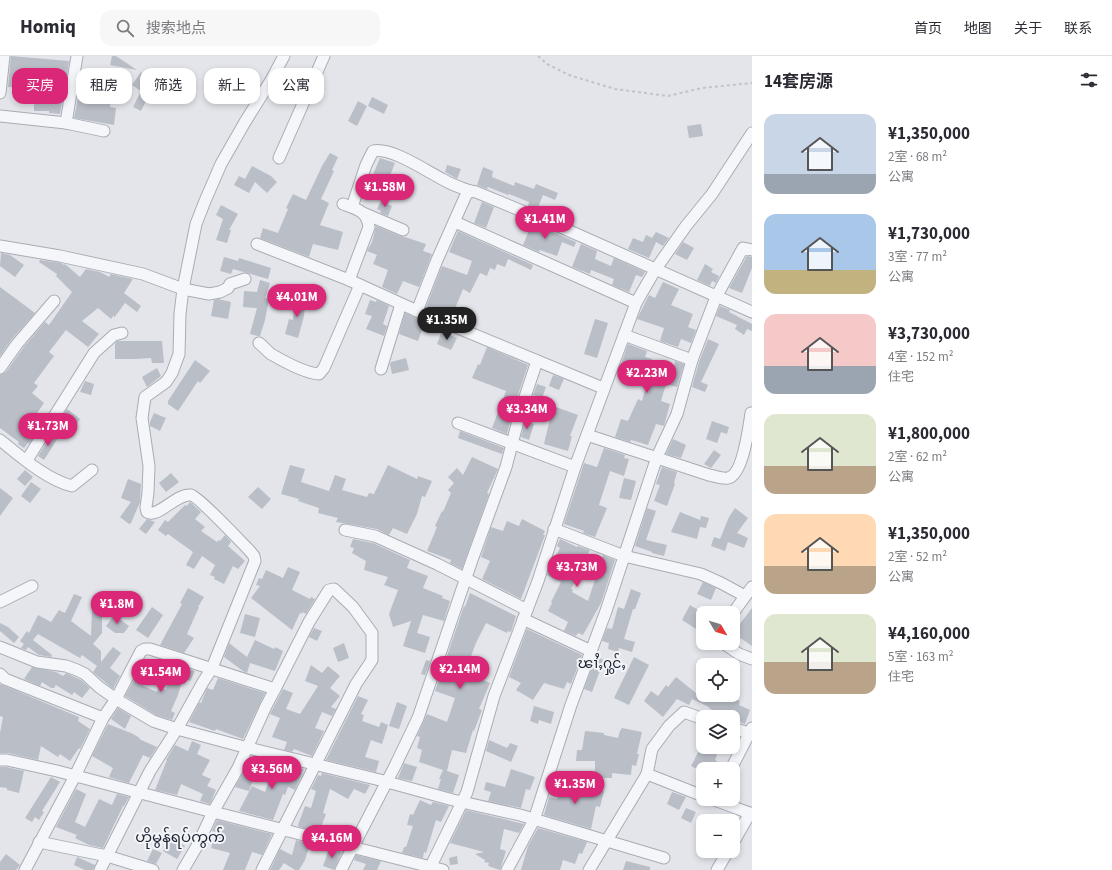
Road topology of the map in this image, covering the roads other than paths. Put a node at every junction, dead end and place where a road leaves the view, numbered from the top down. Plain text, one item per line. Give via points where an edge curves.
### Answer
1 (4, 56) edge
2 (77, 56) edge
3 (284, 56) edge
4 (324, 56) edge
5 (0, 93) edge
6 (0, 116) edge
7 (66, 124) junction
8 (104, 131) dead end
9 (752, 133) edge
10 (279, 158) dead end
11 (470, 191) junction
12 (363, 213) junction
13 (454, 222) junction
14 (403, 230) dead end
15 (257, 244) dead end
16 (0, 246) edge
17 (752, 250) edge
18 (655, 270) junction
19 (244, 279) dead end
20 (355, 282) junction
21 (184, 289) junction
22 (716, 297) junction
23 (54, 301) dead end
24 (401, 304) junction
25 (636, 304) junction
26 (417, 311) junction
27 (752, 312) edge
28 (122, 333) dead end
29 (624, 335) junction
30 (259, 342) dead end
31 (692, 360) junction
32 (537, 361) junction
33 (0, 368) edge
34 (381, 369) dead end
35 (603, 388) junction
36 (751, 413) edge
37 (458, 423) dead end
38 (587, 435) junction
39 (0, 440) edge
40 (512, 443) junction
41 (657, 457) junction
42 (27, 460) junction
43 (747, 462) edge
44 (575, 467) junction
45 (92, 470) dead end
46 (554, 529) junction
47 (345, 530) dead end
48 (624, 556) junction
49 (466, 579) junction
50 (32, 586) dead end
51 (752, 587) edge
52 (745, 596) junction
53 (0, 602) edge
54 (738, 606) edge
55 (525, 615) junction
56 (0, 647) edge
57 (733, 650) edge
58 (591, 651) junction
59 (752, 659) edge
60 (212, 668) junction
61 (0, 674) edge
62 (275, 689) junction
63 (116, 699) junction
64 (696, 716) edge
65 (103, 718) junction
66 (178, 729) junction
67 (740, 730) edge
68 (751, 732) edge
69 (248, 748) junction
70 (0, 760) edge
71 (735, 762) edge
72 (316, 764) junction
73 (647, 774) junction
74 (75, 776) junction
75 (387, 782) junction
76 (139, 793) junction
77 (696, 793) edge
78 (462, 802) junction
79 (731, 806) edge
80 (213, 812) junction
81 (751, 814) edge
82 (534, 819) junction
83 (282, 829) junction
84 (740, 831) edge
85 (607, 841) junction
86 (39, 842) junction
87 (353, 847) junction
88 (107, 856) junction
89 (664, 858) dead end
90 (724, 858) edge
91 (430, 869) edge
92 (25, 870) edge
93 (100, 870) edge
94 (153, 870) edge
95 (183, 870) edge
96 (262, 870) edge
97 (341, 870) edge
98 (443, 870) edge
99 (507, 870) edge
100 (589, 870) edge
101 (717, 870) edge

1 - 5 street
2 - 7 street
3 - 21 street via 221,164 196,224
4 - 10 street
6 - 7 street
7 - 8 street
9 - 18 street via 712,194
11 - 12 street via 380,150 373,152 347,205
11 - 13 street
11 - 18 street via 556,225
12 - 14 street
12 - 20 street via 368,219 369,227
13 - 25 street
13 - 26 street
15 - 20 street
16 - 21 street via 143,274
17 - 22 street via 743,248
18 - 22 street
18 - 25 street
19 - 21 street via 230,284 220,292 208,294
20 - 24 street
20 - 30 street via 324,368 319,374 312,374 270,353
21 - 60 street via 180,314 179,354 172,374 166,382 145,397 143,406 142,418 149,466 146,510 148,514 155,513 174,501 191,495 204,504 254,556 255,561
22 - 27 street
22 - 31 street
23 - 33 street
24 - 26 street
24 - 34 street
25 - 29 street
26 - 32 street
28 - 42 street via 114,335 94,353
29 - 31 street
29 - 35 street
31 - 41 street via 677,414
32 - 35 street
32 - 40 street
35 - 38 street
36 - 43 street
37 - 40 street
38 - 41 street
38 - 44 street
39 - 42 street
40 - 44 street
40 - 49 street via 506,467
41 - 43 street via 709,475 727,478
41 - 48 street
42 - 45 street via 43,472 72,486
44 - 46 street
46 - 48 street
46 - 55 street
47 - 49 street via 375,536
48 - 52 street via 701,574
48 - 58 street
49 - 55 street
49 - 75 street via 418,718
50 - 53 street
51 - 52 street
52 - 54 street
55 - 58 street
55 - 78 street via 494,696
56 - 63 street via 37,662 66,666 86,674
57 - 59 street
58 - 82 street
60 - 62 street
60 - 63 street via 145,649 141,651
60 - 66 street
61 - 65 street via 5,679
62 - 69 street
62 - 72 street via 309,622 329,590 334,589 353,607 372,633 372,660 356,684
63 - 65 street
63 - 66 street via 154,721
64 - 73 street via 684,712 678,716 652,749
65 - 74 street
66 - 69 street
66 - 76 street
67 - 68 street
68 - 71 street
69 - 72 street
69 - 80 street
70 - 74 street
72 - 75 street
72 - 83 street
73 - 77 street
73 - 85 street
74 - 76 street
74 - 86 street
75 - 78 street
75 - 87 street
76 - 80 street
76 - 88 street
78 - 82 street
78 - 91 street
79 - 81 street
80 - 83 street
80 - 95 street
81 - 84 street
82 - 85 street
82 - 99 street
83 - 87 street
83 - 96 street
85 - 89 street
85 - 100 street
86 - 88 street
86 - 92 street
87 - 91 street
87 - 97 street
88 - 93 street
88 - 94 street
90 - 101 street
91 - 98 street

